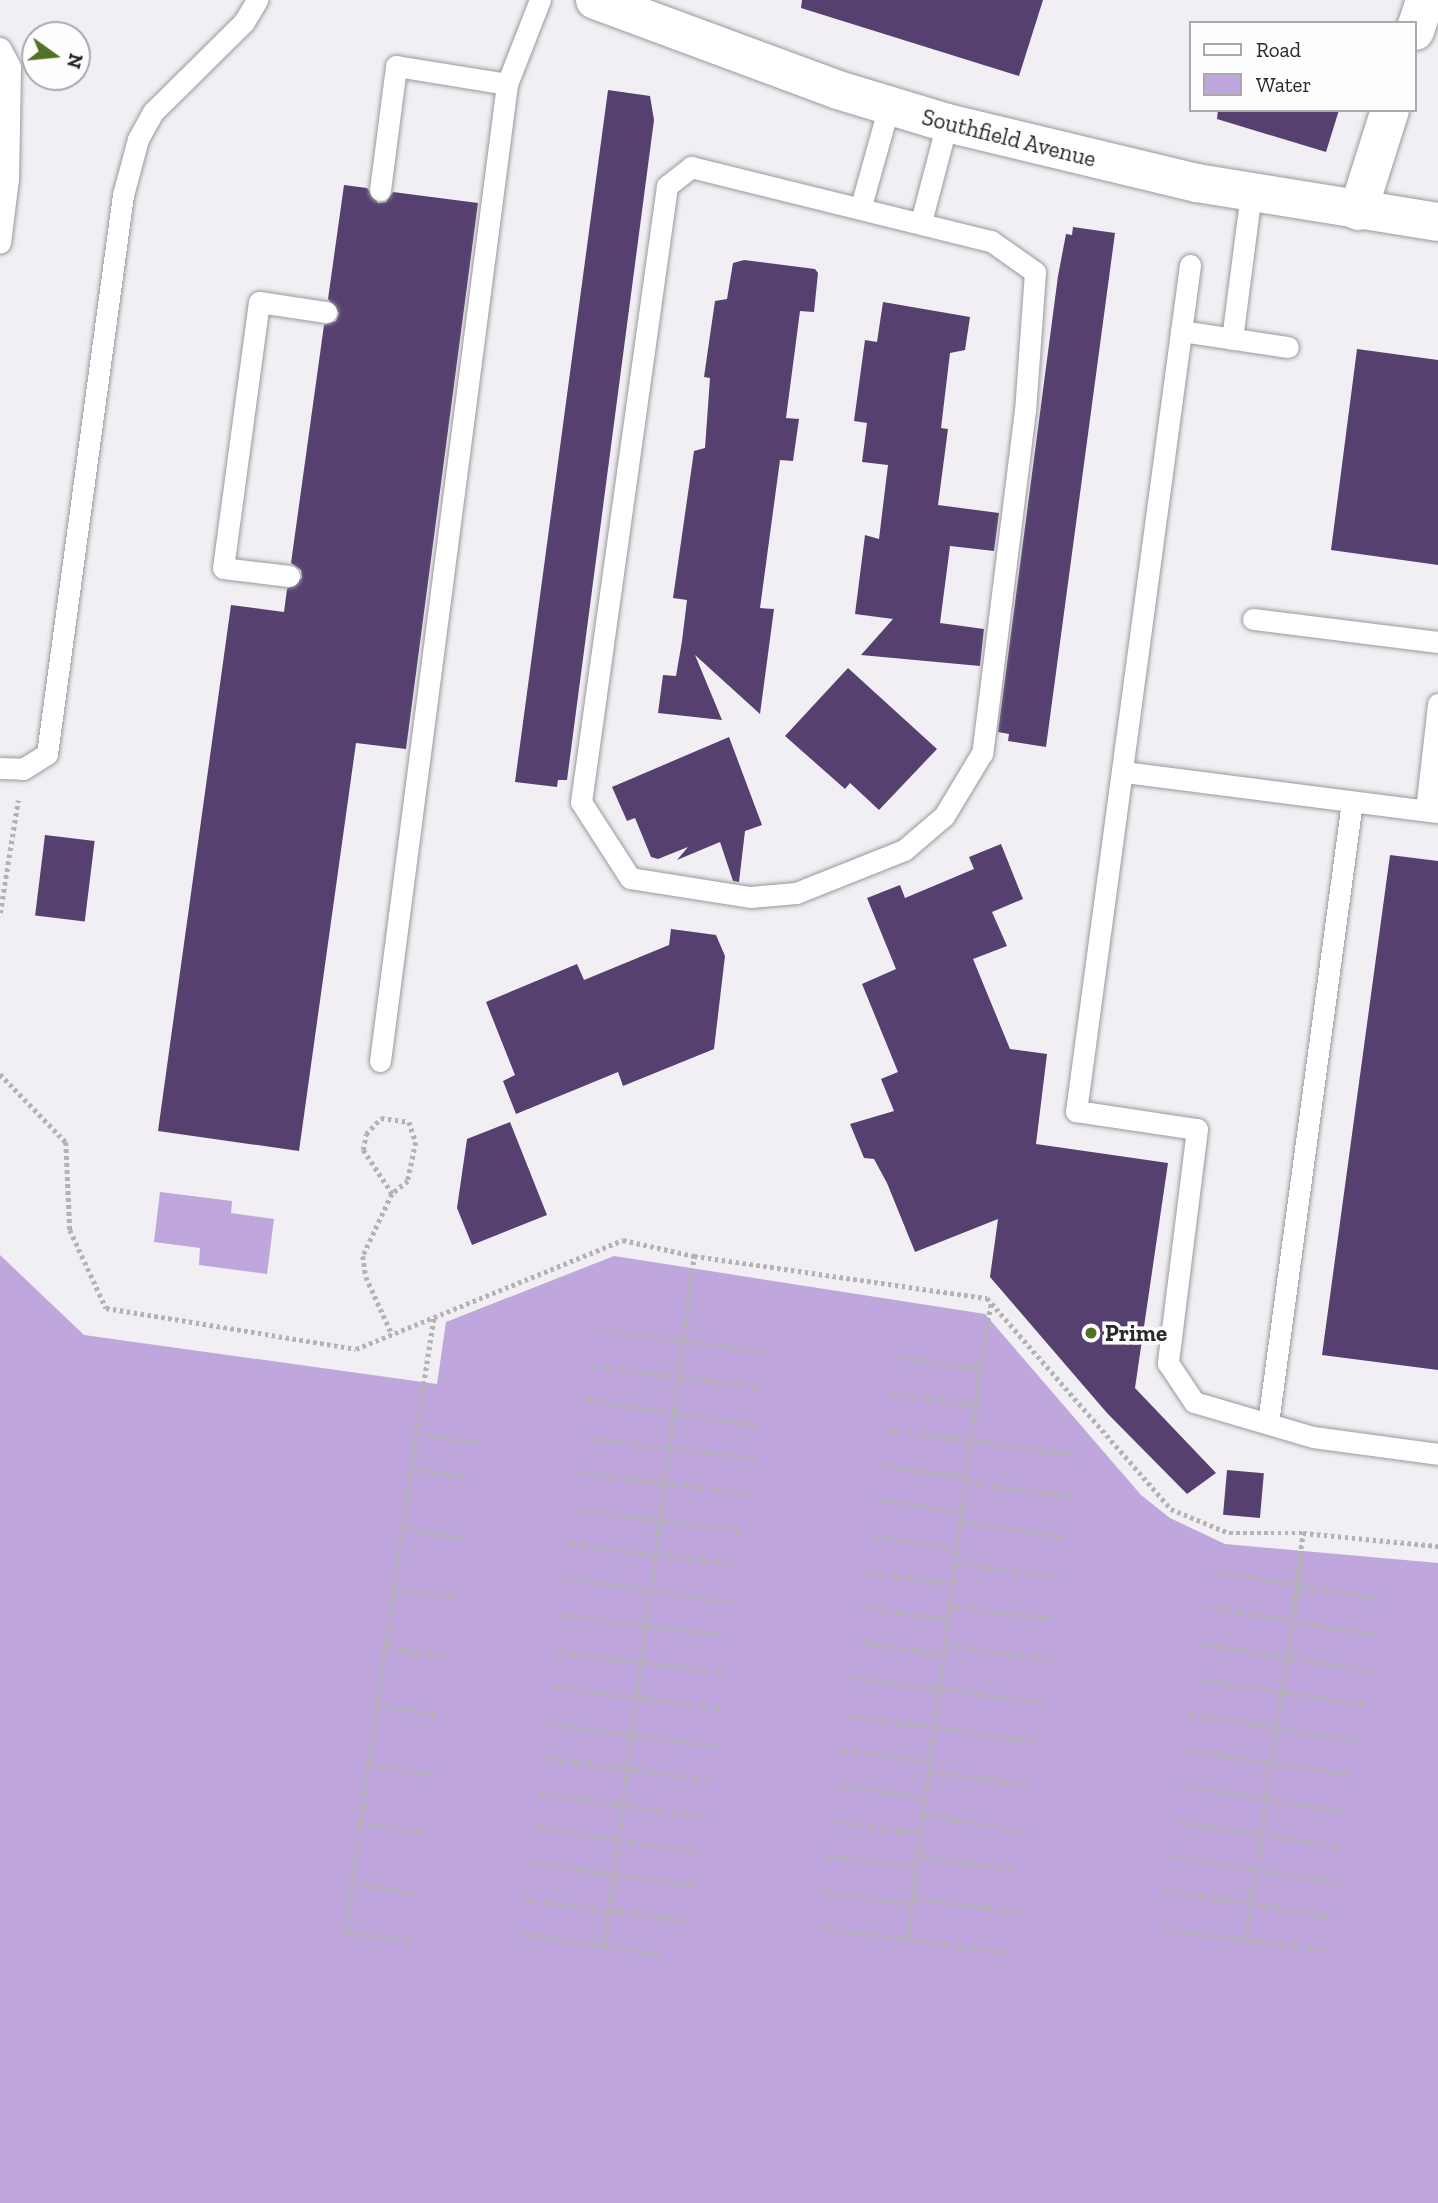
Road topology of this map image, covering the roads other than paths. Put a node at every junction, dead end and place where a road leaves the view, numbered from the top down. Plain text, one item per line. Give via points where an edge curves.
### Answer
1 (257, 0) edge
2 (540, 0) edge
3 (594, 0) edge
4 (1425, 0) edge
5 (1417, 25) edge
6 (0, 48) edge
7 (507, 84) junction
8 (889, 106) junction
9 (1389, 112) edge
10 (947, 123) junction
11 (380, 190) dead end
12 (1251, 192) junction
13 (861, 206) junction
14 (1358, 211) junction
15 (921, 222) junction
16 (1438, 222) edge
17 (0, 243) edge
18 (1190, 265) dead end
19 (326, 312) dead end
20 (1181, 331) junction
21 (1232, 339) junction
22 (1288, 347) dead end
23 (289, 576) dead end
24 (1254, 619) dead end
25 (1438, 642) edge
26 (1438, 704) edge
27 (0, 768) edge
28 (1124, 772) junction
29 (1352, 802) junction
30 (1432, 811) edge
31 (380, 1061) dead end
32 (1268, 1423) junction
33 (1438, 1454) edge

1 - 27 lane via 244,22 153,112 138,139 124,195 47,754 23,769
2 - 7 lane
3 - 8 street, Southfield Avenue
4 - 5 street
6 - 17 lane via 10,67 8,178
7 - 11 lane via 397,66
7 - 31 lane via 436,594
8 - 10 street, Southfield Avenue
8 - 13 lane
9 - 14 street
10 - 12 street, Southfield Avenue
10 - 15 lane
12 - 14 street, Southfield Avenue
12 - 21 lane
13 - 15 lane
13 - 15 lane via 691,167 667,186 581,802 630,878 750,897 796,893 904,850 944,816 982,753 1025,410 1035,272 991,241
14 - 16 street, Southfield Avenue
18 - 20 lane
19 - 23 lane via 260,302 258,316 223,568
20 - 21 lane
20 - 28 lane
21 - 22 lane
24 - 25 lane
26 - 30 lane
28 - 29 lane
28 - 32 lane via 1076,1111 1197,1129 1168,1363 1194,1402
29 - 30 lane
29 - 32 lane
32 - 33 lane via 1313,1437

